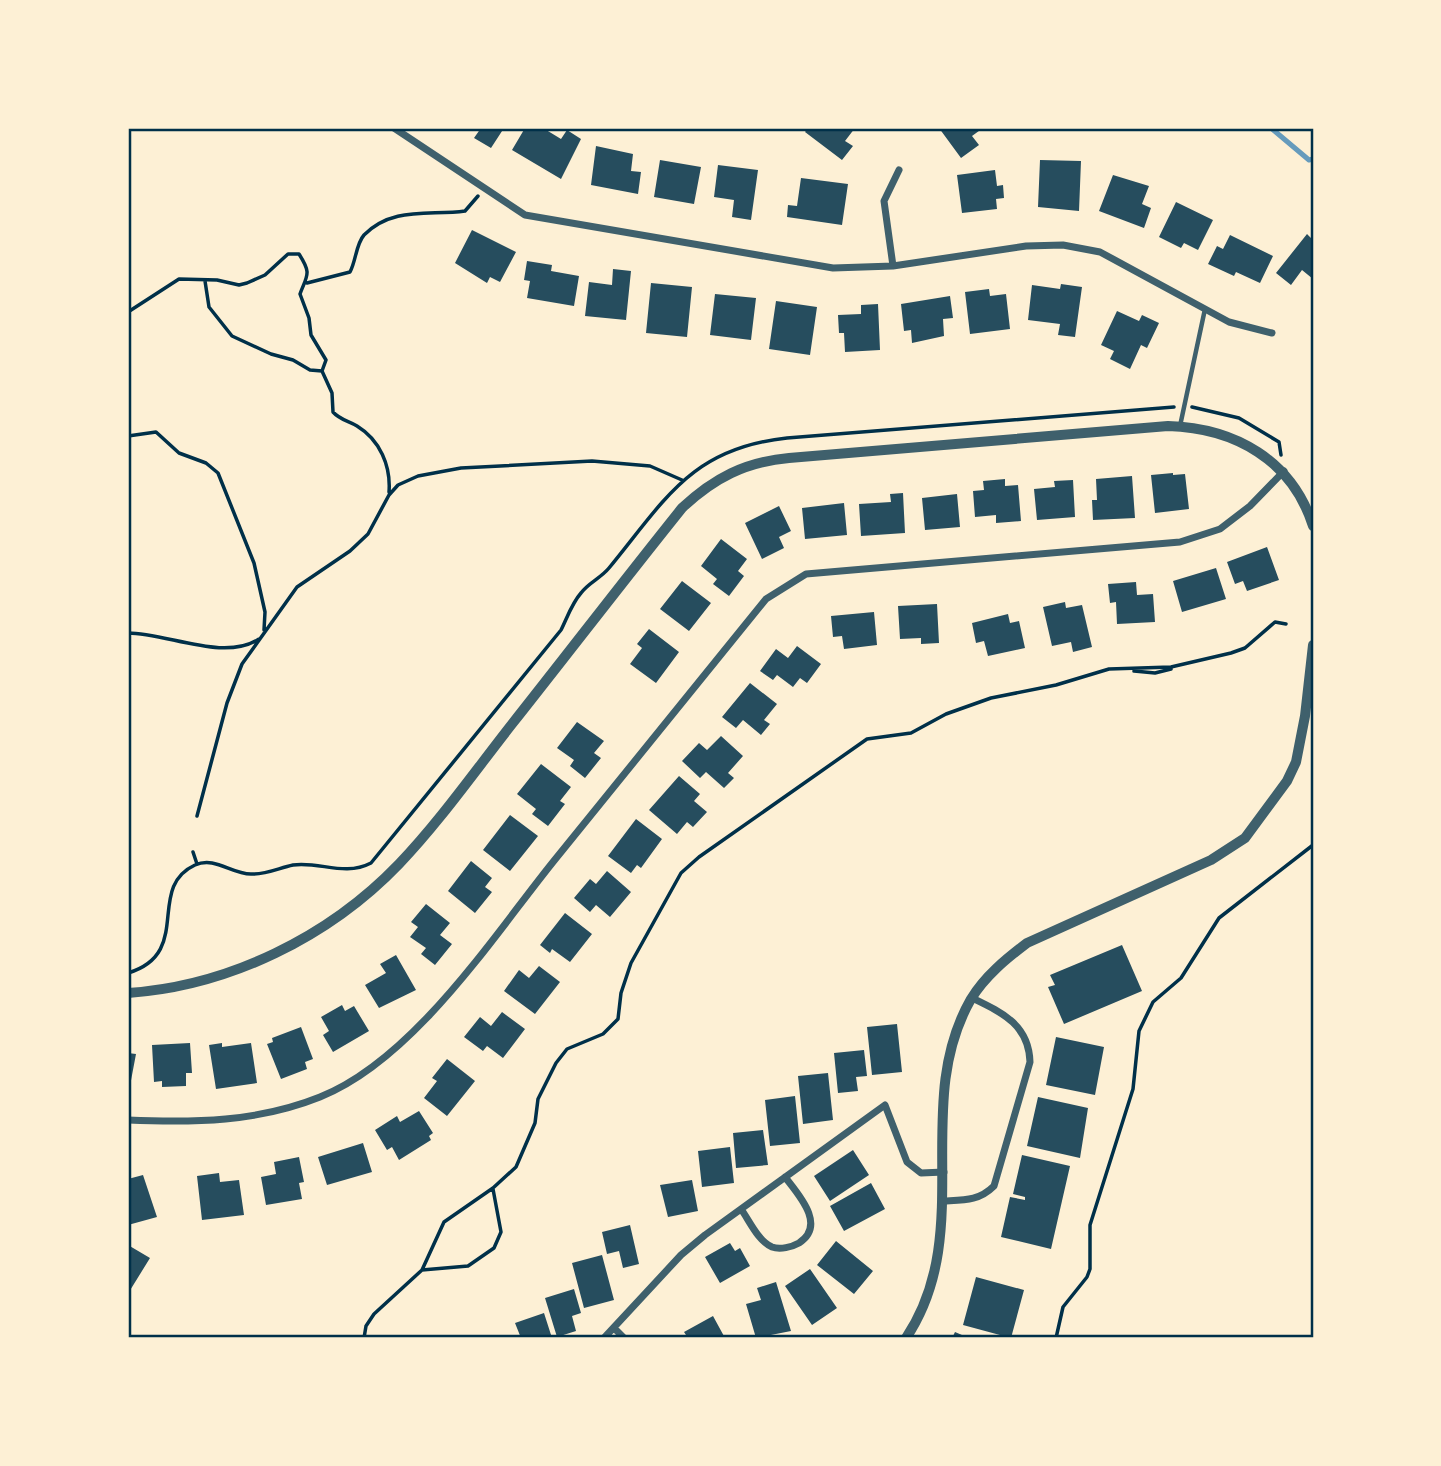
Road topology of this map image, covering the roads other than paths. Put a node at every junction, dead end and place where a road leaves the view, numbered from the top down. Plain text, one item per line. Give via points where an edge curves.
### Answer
1 (394, 128) edge
2 (899, 170) dead end
3 (893, 267) junction
4 (1205, 309) junction
5 (1272, 333) dead end
6 (1180, 426) junction
7 (1284, 471) junction
8 (1313, 526) edge
9 (1313, 645) edge
10 (128, 993) edge
11 (972, 998) junction
12 (128, 1120) edge
13 (944, 1172) junction
14 (785, 1177) junction
15 (944, 1201) junction
16 (741, 1209) junction
17 (614, 1328) junction
18 (604, 1338) edge
19 (624, 1338) edge
20 (906, 1338) edge

1 - 3 street via 524,215 833,268
2 - 3 street via 884,201
3 - 4 street via 1026,246 1063,245 1100,252
4 - 5 street via 1229,322
4 - 6 lane
6 - 7 street via 1231,436
6 - 10 street via 762,460 722,477 682,508 424,835 377,886 298,942 240,969 176,987
7 - 8 street
7 - 12 street via 1220,530 1180,542 806,574 766,598 451,989 391,1054 323,1096 285,1108 194,1123
9 - 11 street via 1296,762 1245,838 1211,860 1027,943 1004,961
11 - 13 street via 957,1030 946,1077
11 - 15 street via 1016,1022 1030,1048 1030,1062 994,1186 974,1199
13 - 14 street via 921,1172 907,1162 885,1105
13 - 15 street
14 - 16 street
14 - 16 street via 810,1215 810,1230 801,1242 787,1248 772,1247
15 - 20 street via 936,1270 927,1300
16 - 17 street via 681,1255
17 - 18 street
17 - 19 street

